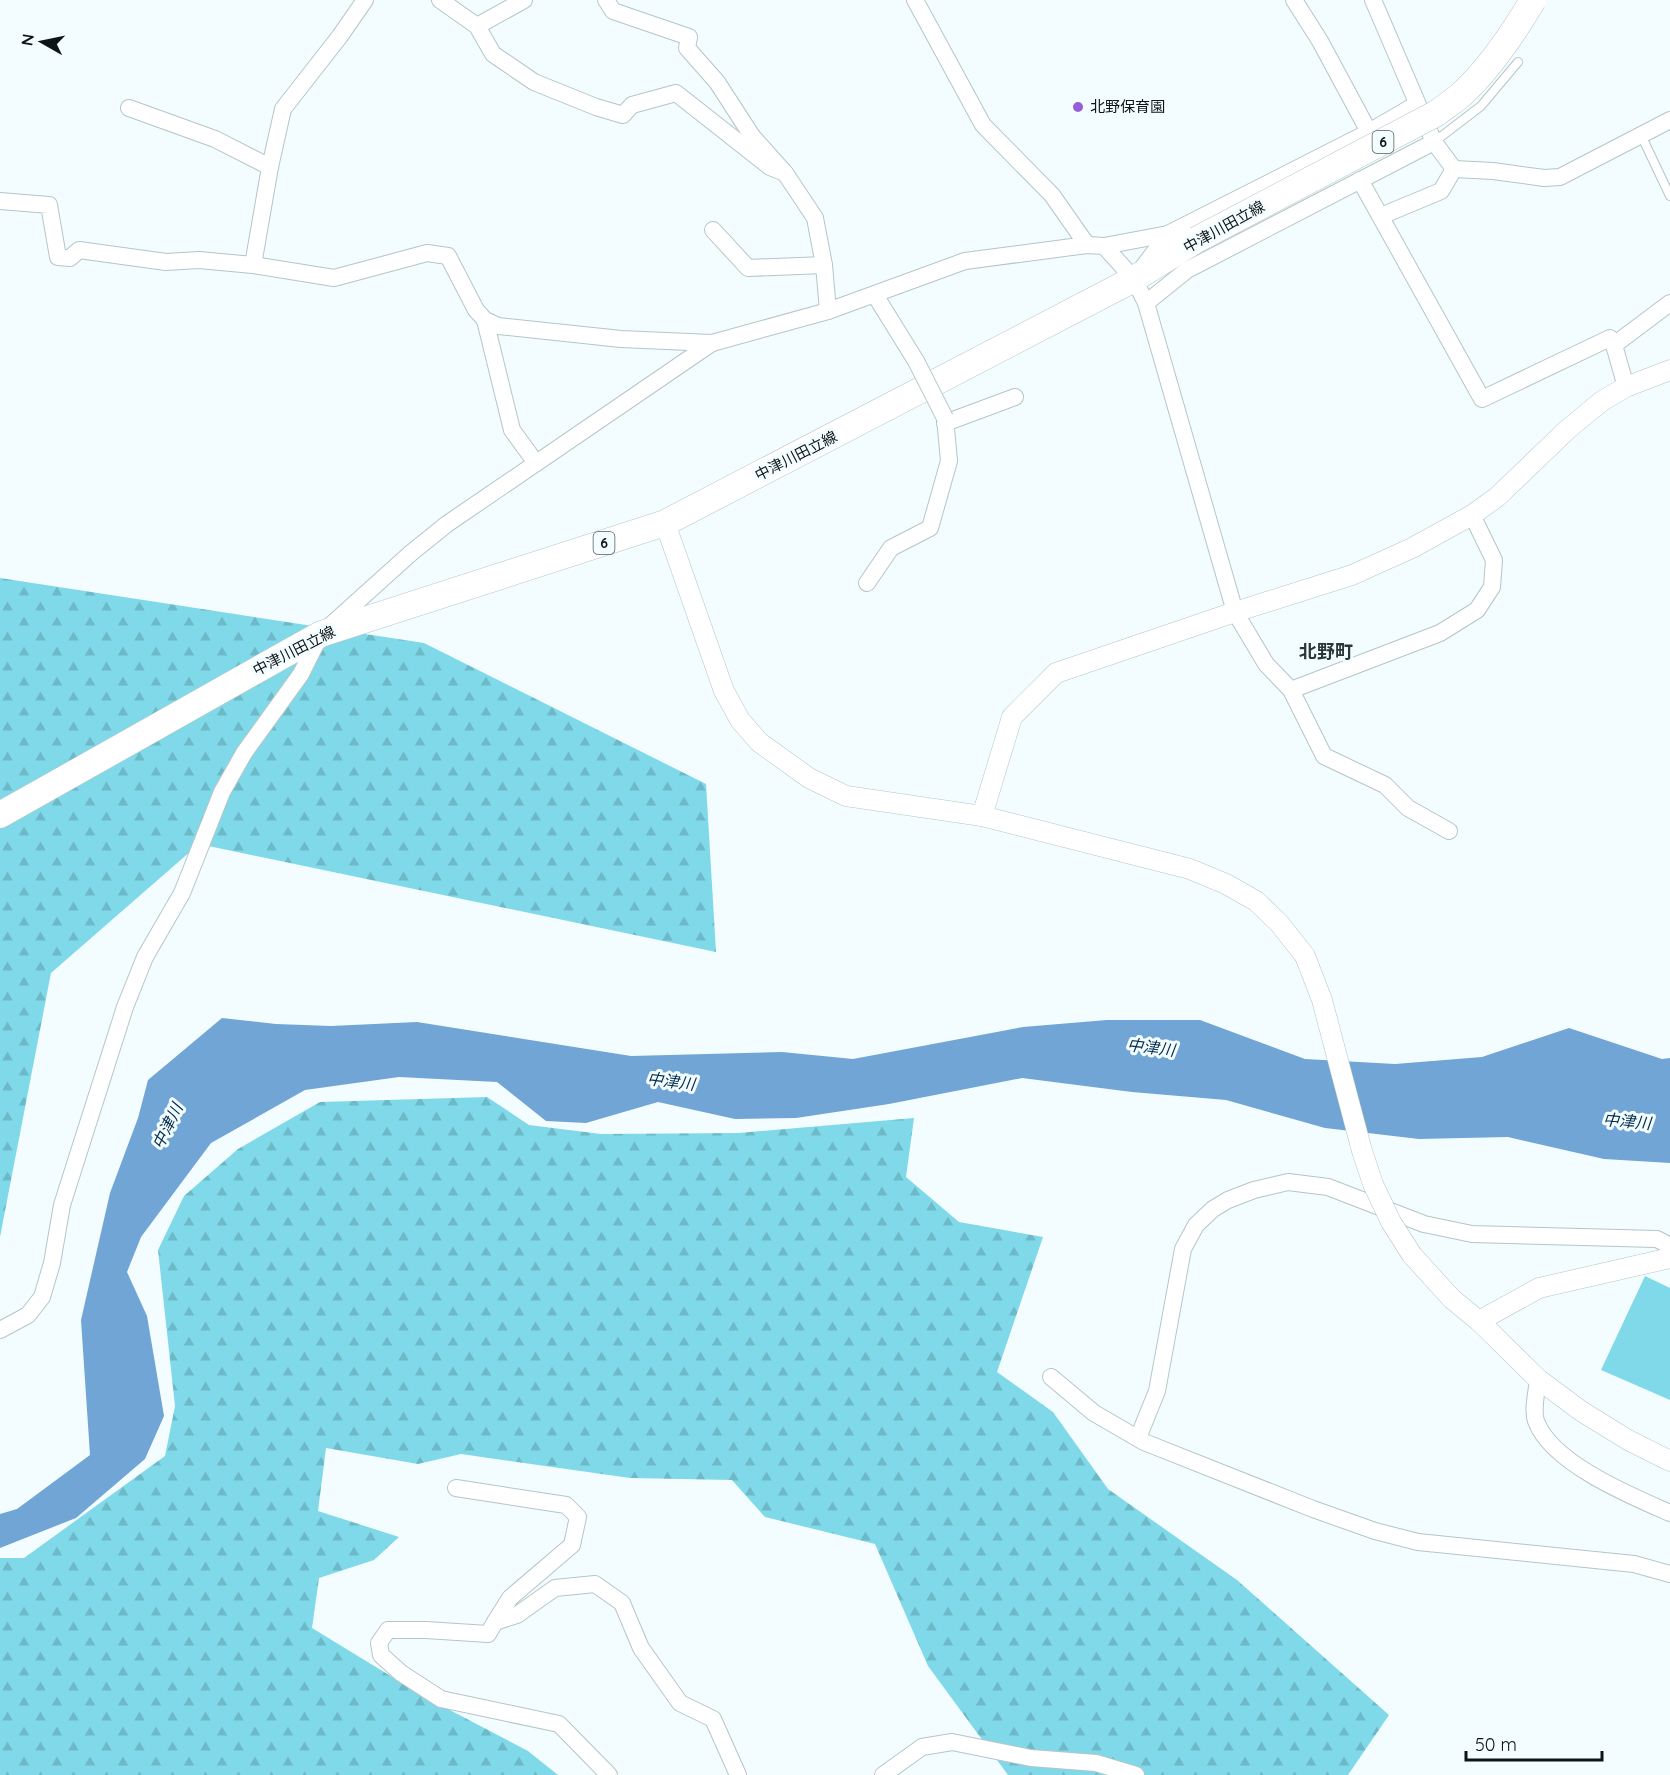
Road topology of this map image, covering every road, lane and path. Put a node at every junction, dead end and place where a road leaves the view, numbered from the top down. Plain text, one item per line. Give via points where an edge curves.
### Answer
1 (364, 0) edge
2 (440, 0) edge
3 (524, 0) edge
4 (606, 0) edge
5 (915, 0) edge
6 (1294, 0) edge
7 (1373, 0) edge
8 (1533, 0) edge
9 (477, 26) junction
10 (1518, 62) dead end
11 (1418, 104) junction
12 (129, 108) dead end
13 (1670, 120) edge
14 (1369, 132) junction
15 (1641, 135) junction
16 (1434, 142) junction
17 (270, 167) junction
18 (1454, 169) junction
19 (785, 172) junction
20 (1360, 180) junction
21 (1670, 196) edge
22 (0, 201) edge
23 (1381, 216) junction
24 (713, 230) dead end
25 (1168, 234) junction
26 (1095, 245) junction
27 (253, 265) junction
28 (824, 265) junction
29 (1134, 279) junction
30 (875, 295) junction
31 (1146, 303) junction
32 (1670, 303) edge
33 (828, 311) junction
34 (485, 320) junction
35 (712, 343) junction
36 (1614, 345) junction
37 (1670, 370) edge
38 (1626, 387) junction
39 (1015, 397) dead end
40 (945, 421) junction
41 (536, 463) junction
42 (1472, 515) junction
43 (665, 523) junction
44 (867, 583) dead end
45 (1235, 612) junction
46 (321, 634) junction
47 (1291, 690) junction
48 (0, 814) edge
49 (982, 816) junction
50 (1449, 831) dead end
51 (1670, 1246) edge
52 (1670, 1258) edge
53 (1479, 1321) junction
54 (0, 1330) edge
55 (1052, 1377) dead end
56 (1538, 1379) junction
57 (1138, 1438) junction
58 (1670, 1461) edge
59 (456, 1488) dead end
60 (1670, 1513) edge
61 (1670, 1574) edge
62 (495, 1622) junction
63 (609, 1775) edge
64 (738, 1775) edge
65 (883, 1775) edge
66 (1136, 1775) edge

1 - 17 street via 283,109
2 - 9 street
3 - 9 street
4 - 19 street via 613,11 689,37 687,48 717,82 752,136
5 - 26 street via 983,125
6 - 14 street
7 - 11 street
8 - 29 main road, 中津川田立線 / 6, bridge via 1495,58 1466,91 1437,113 1196,240
9 - 19 street via 493,54 534,82 624,115 632,105 676,93 770,167
10 - 16 lane via 1480,106
11 - 14 street
11 - 16 street
12 - 17 street via 215,140
13 - 15 street
14 - 25 street
15 - 18 street via 1560,177
15 - 21 lane
16 - 18 street
16 - 20 street
17 - 27 street
18 - 23 street via 1441,191
19 - 28 street via 815,218
20 - 23 street
20 - 31 street via 1186,270
22 - 27 street via 49,205 58,257 70,258 79,250 166,262 199,260
23 - 36 street via 1482,399 1610,338
24 - 28 street via 748,268
25 - 26 street
25 - 29 street
26 - 29 street
26 - 30 street via 965,261
27 - 34 street via 334,278 427,253 448,256
28 - 33 street
29 - 31 street
29 - 43 main road, 中津川田立線 / 6
30 - 33 street
30 - 40 street, bridge via 916,361
31 - 45 street
32 - 36 street
33 - 35 street
34 - 35 street via 498,326
34 - 41 street via 512,430
35 - 41 street
36 - 38 street
37 - 38 street
38 - 42 street via 1602,400 1497,497
39 - 40 street
40 - 44 street via 949,461 930,528 891,548
41 - 46 street via 447,524
42 - 45 street via 1352,575
42 - 47 street via 1494,560 1492,587 1477,610 1440,633
43 - 46 main road, 中津川田立線 / 6
43 - 49 street via 724,691 740,720 759,742 809,778 846,796
45 - 47 street via 1266,664
45 - 49 street via 1056,674 1012,717
46 - 48 main road, 中津川田立線 / 6
46 - 54 street via 302,674 244,753 222,792 182,893 145,957 71,1174 42,1297 28,1315
47 - 50 street via 1324,756 1385,784 1408,808
49 - 53 street, bridge via 1190,869 1256,902 1278,923 1305,956 1322,1000 1362,1151 1391,1222 1412,1255 1452,1299
51 - 57 street via 1658,1239 1472,1234 1424,1224 1328,1187 1288,1182 1254,1190 1213,1209 1196,1225 1183,1249 1157,1391
52 - 53 street via 1539,1288
53 - 56 street
55 - 57 street via 1094,1413
56 - 58 street via 1581,1411
56 - 60 street via 1535,1419 1559,1453 1622,1492
57 - 61 street via 1313,1509 1418,1542 1634,1563
59 - 62 street via 566,1505 578,1517 572,1545 510,1598
62 - 63 street via 488,1634 388,1630 379,1643 381,1655 441,1699 559,1724
62 - 64 street via 517,1615 555,1588 595,1584 622,1603 641,1648 680,1703 713,1719
65 - 66 street via 922,1747 952,1742 1031,1758 1096,1763

